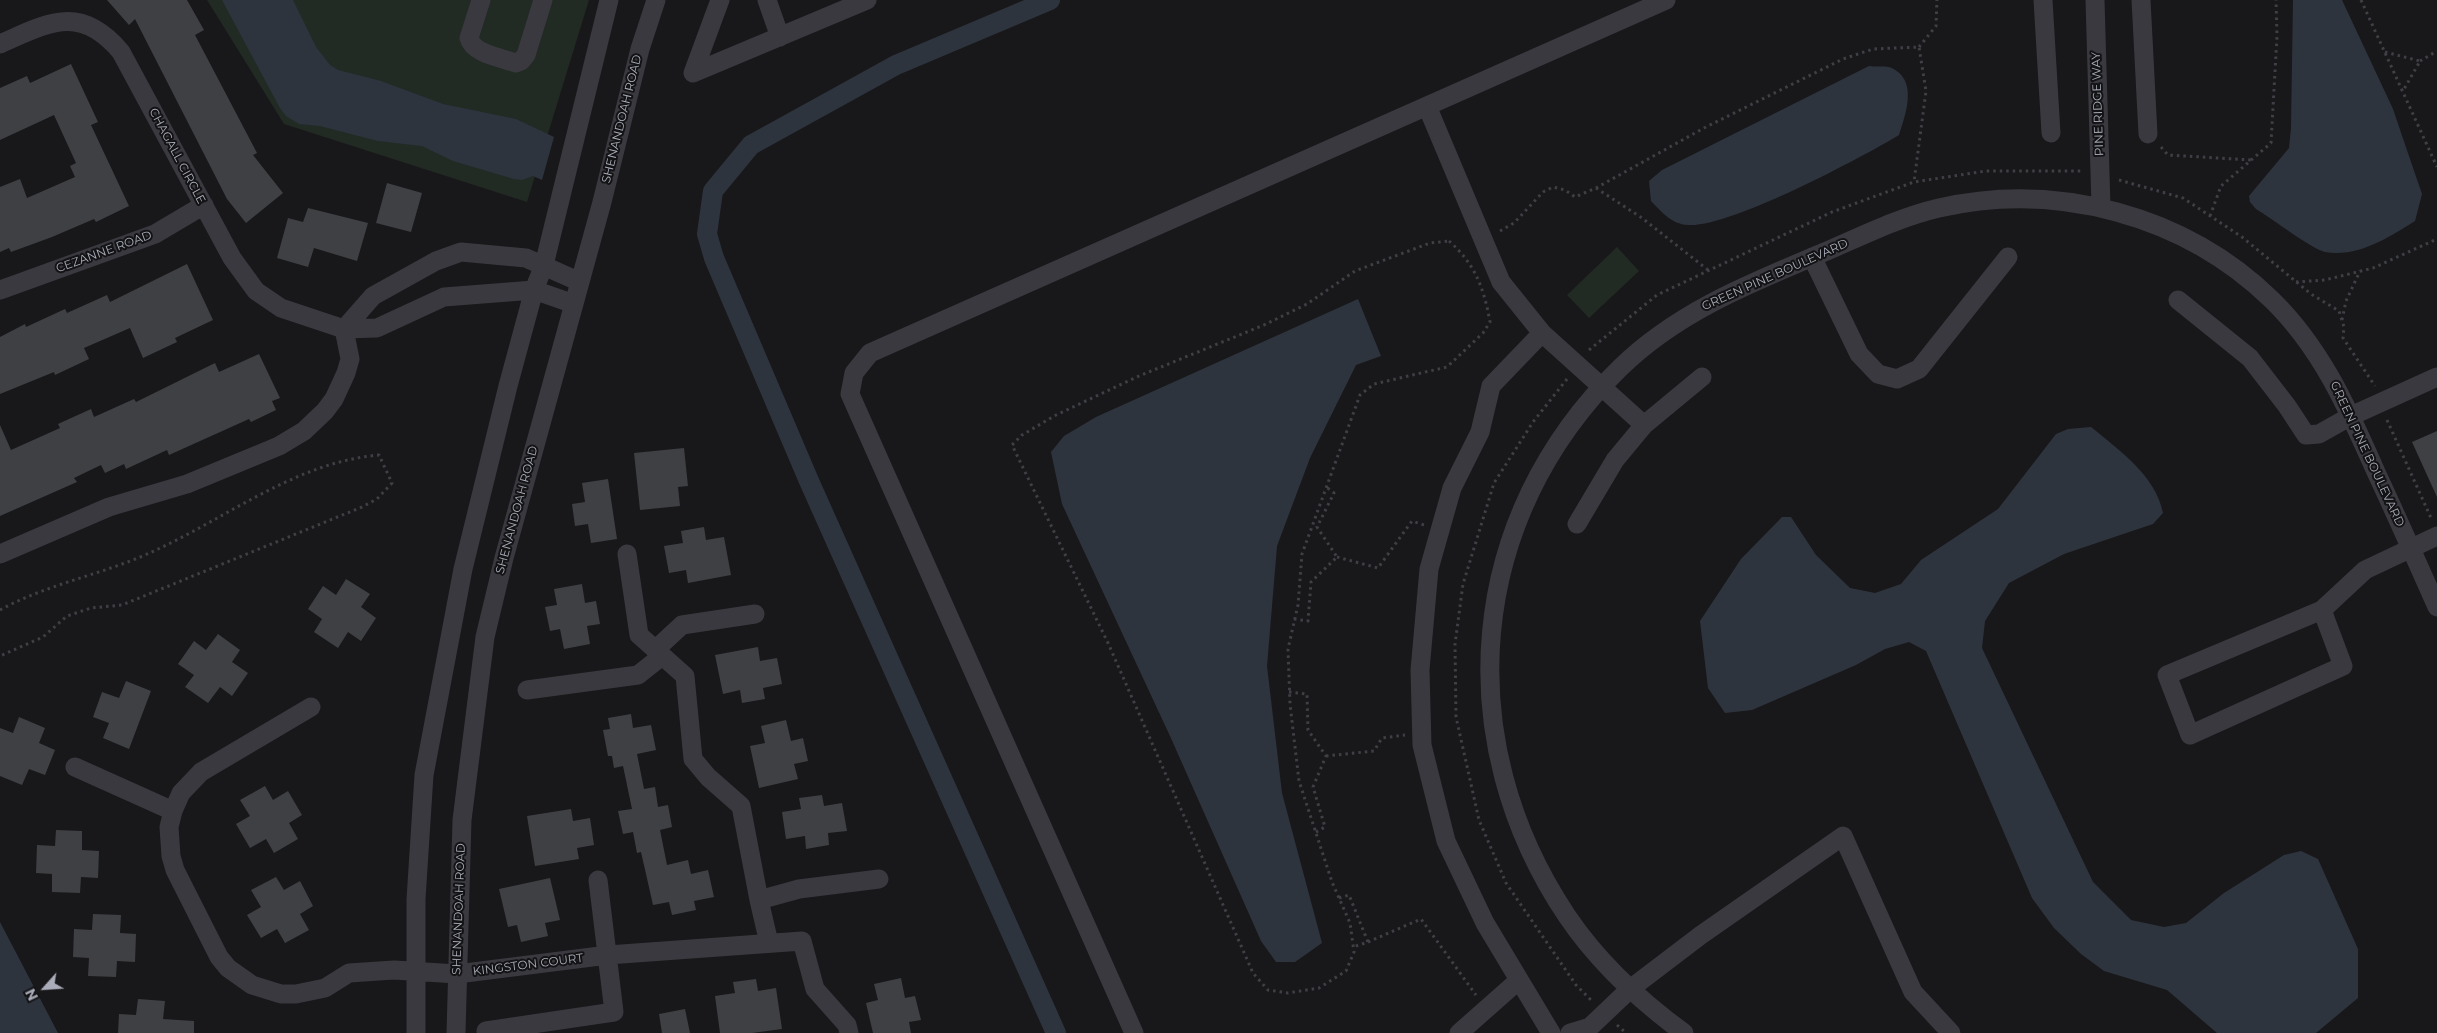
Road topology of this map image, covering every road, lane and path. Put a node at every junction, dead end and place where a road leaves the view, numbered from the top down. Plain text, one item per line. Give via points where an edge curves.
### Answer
1 (481, 0) edge
2 (542, 0) edge
3 (609, 0) edge
4 (656, 0) edge
5 (720, 0) edge
6 (766, 0) edge
7 (868, 0) edge
8 (1666, 0) edge
9 (1937, 0) edge
10 (2043, 0) edge
11 (2095, 0) edge
12 (2142, 0) edge
13 (2276, 0) edge
14 (2361, 0) edge
15 (780, 37) junction
16 (0, 44) edge
17 (1919, 48) junction
18 (2437, 51) edge
19 (2384, 52) junction
20 (2420, 61) junction
21 (2403, 92) junction
22 (1428, 106) junction
23 (2051, 133) dead end
24 (2148, 134) joint
25 (2251, 160) junction
26 (2437, 167) edge
27 (1914, 182) dead end
28 (1596, 188) junction
29 (204, 205) junction
30 (2101, 207) junction
31 (2210, 216) dead end
32 (1499, 231) dead end
33 (2437, 239) edge
34 (1812, 257) junction
35 (2008, 257) dead end
36 (544, 265) junction
37 (1708, 270) dead end
38 (2360, 271) junction
39 (580, 282) junction
40 (2296, 282) dead end
41 (0, 290) edge
42 (534, 290) junction
43 (2178, 300) dead end
44 (574, 304) junction
45 (2342, 320) dead end
46 (344, 329) junction
47 (1542, 333) junction
48 (1702, 377) dead end
49 (2437, 377) edge
50 (1602, 387) junction
51 (2351, 416) junction
52 (2387, 420) dead end
53 (1644, 425) junction
54 (1325, 486) junction
55 (1577, 524) dead end
56 (2435, 529) edge
57 (1440, 531) junction
58 (2410, 547) junction
59 (0, 554) edge
60 (628, 554) dead end
61 (1337, 558) junction
62 (2437, 607) edge
63 (0, 610) edge
64 (2322, 610) junction
65 (755, 614) dead end
66 (1294, 618) junction
67 (659, 653) junction
68 (0, 656) edge
69 (527, 690) dead end
70 (1289, 692) junction
71 (311, 707) dead end
72 (1421, 733) junction
73 (1326, 756) junction
74 (75, 767) dead end
75 (173, 811) junction
76 (1316, 832) junction
77 (879, 879) dead end
78 (598, 880) dead end
79 (1339, 898) junction
80 (759, 900) junction
81 (1368, 942) junction
82 (769, 944) junction
83 (1353, 947) junction
84 (608, 955) junction
85 (415, 971) junction
86 (457, 974) junction
87 (1519, 980) junction
88 (1630, 989) junction
89 (1486, 1009) junction
90 (1614, 1023) dead end
91 (486, 1031) dead end
92 (416, 1033) edge
93 (456, 1033) edge
94 (849, 1033) edge
95 (1134, 1033) edge
96 (1459, 1033) edge
97 (1552, 1033) edge
98 (1570, 1033) edge
99 (1626, 1033) edge
100 (1684, 1033) edge
101 (1951, 1033) edge

1 - 2 street via 470,44 516,63 526,56
3 - 36 street
4 - 39 street, SHENANDOAH ROAD via 640,49
5 - 15 street via 693,74
6 - 15 street
7 - 15 street
8 - 22 street
9 - 17 path via 1936,26
10 - 23 street
11 - 30 street, PINE RIDGE WAY
12 - 24 street
13 - 25 path via 2271,142
14 - 19 path
16 - 29 street, CHAGALL CIRCLE via 52,22 78,23 102,33 121,52
17 - 27 path via 1926,91
17 - 28 path via 1873,49 1843,59 1696,132
18 - 20 path
19 - 20 path
19 - 21 path
20 - 21 path
21 - 26 path
22 - 47 street via 1501,282
22 - 95 street via 870,353 854,373 850,394
24 - 25 path via 2168,155
25 - 31 path via 2221,186
28 - 32 path via 1575,197 1553,187 1543,192 1514,223
28 - 37 path via 1642,218
29 - 41 street, CEZANNE ROAD via 156,234
29 - 46 street, CHAGALL CIRCLE via 232,258 256,291 287,310
30 - 34 street, GREEN PINE BOULEVARD via 2012,198 1938,208 1894,222
30 - 51 street, GREEN PINE BOULEVARD via 2145,220 2186,238 2237,270 2271,299 2302,333 2335,383
33 - 38 path
34 - 35 street via 1859,354 1878,374 1897,380 1919,369
34 - 50 street, GREEN PINE BOULEVARD via 1701,307 1660,334
36 - 39 street
36 - 42 street
36 - 46 street via 526,258 461,252 436,261 373,296
38 - 40 path via 2325,280
38 - 45 path via 2346,301
39 - 44 street, SHENANDOAH ROAD
42 - 44 street, CHAGALL CIRCLE
42 - 46 street, CHAGALL CIRCLE via 444,297 377,328
42 - 85 street via 463,569 424,775
43 - 51 street via 2250,358 2306,435 2319,434
44 - 86 street, SHENANDOAH ROAD via 485,637 462,820
46 - 59 street via 350,359 346,373 330,405 304,431 279,446 187,484 109,507
47 - 50 street
47 - 57 street via 1491,386 1480,432 1452,488
48 - 53 street
49 - 51 street
50 - 53 street
50 - 88 street, GREEN PINE BOULEVARD via 1559,440 1515,527 1498,590 1490,638 1490,687 1494,736 1504,784 1524,838 1568,919
51 - 58 street, GREEN PINE BOULEVARD
52 - 56 path
53 - 55 street via 1615,460
54 - 61 path via 1334,493 1317,526
54 - 66 path via 1302,554
54 - 83 path via 1360,395 1374,384 1447,367 1490,322 1485,295 1466,256 1449,241 1430,243 1355,270 1307,304 1056,415 1022,435 1012,445 1108,643 1253,973 1268,990 1288,994 1319,988 1346,971
56 - 58 street
57 - 61 path via 1412,521 1378,568
57 - 72 street via 1429,568 1420,670
58 - 62 street, GREEN PINE BOULEVARD
58 - 64 street via 2364,570
60 - 67 street via 639,635
61 - 66 path via 1311,582 1308,621
63 - 68 path via 42,591 156,550 252,498 318,470 360,457 379,455 392,483 377,499 362,506 122,605 91,608 67,616 43,637
64 - 64 street via 2343,666 2190,736 2167,675
65 - 67 street via 682,625
66 - 70 path via 1288,649
67 - 69 street via 638,675
67 - 80 street via 684,676 693,759 741,806
70 - 73 path via 1306,694 1308,730
70 - 76 path via 1299,781
71 - 75 street, KINGSTON COURT via 201,772 181,793
72 - 73 path via 1382,738 1374,751
72 - 87 street via 1446,841 1485,923
73 - 76 path via 1313,787 1325,827
74 - 75 street
75 - 85 street, KINGSTON COURT via 169,842 175,870 219,956 240,978 266,991 296,994 324,988 349,972
76 - 79 path
77 - 80 street via 799,889
78 - 84 street
79 - 81 path via 1349,896
79 - 83 path via 1350,923
80 - 82 street
81 - 83 path
81 - 89 path via 1421,918
82 - 84 street, KINGSTON COURT
82 - 94 street, KINGSTON COURT via 802,941 815,989 847,1025
84 - 86 street, KINGSTON COURT
84 - 91 street via 614,1012
85 - 86 street, KINGSTON COURT
85 - 92 street
86 - 93 street, SHENANDOAH ROAD
87 - 89 street
87 - 97 street
88 - 98 street via 1590,1027
88 - 100 street, GREEN PINE BOULEVARD
88 - 101 street via 1843,836 1913,992
89 - 96 street
90 - 99 path

